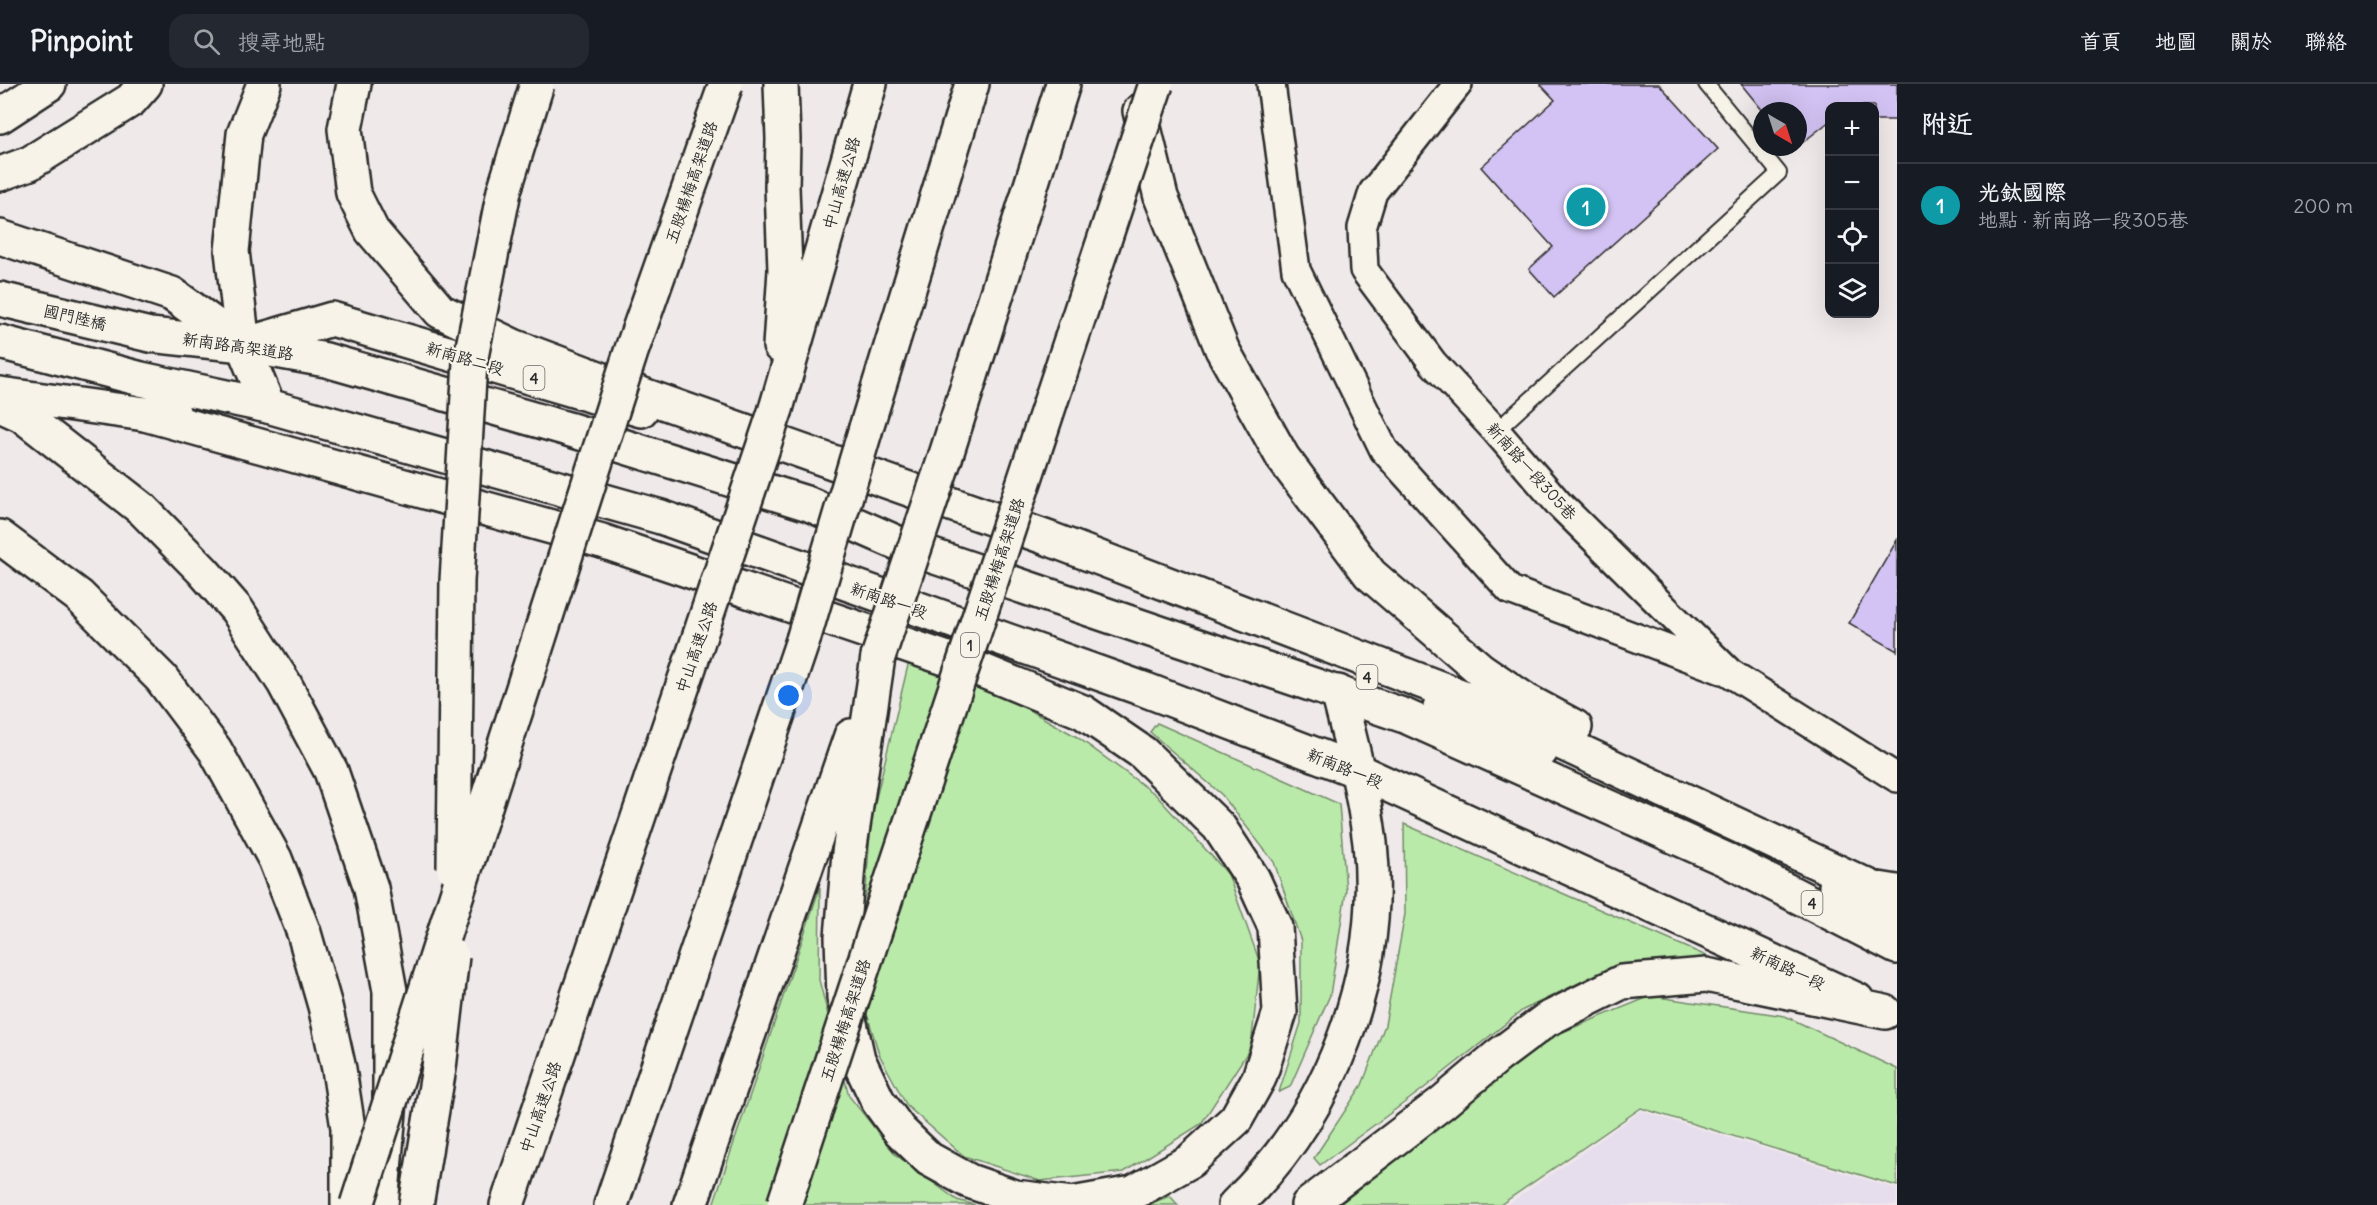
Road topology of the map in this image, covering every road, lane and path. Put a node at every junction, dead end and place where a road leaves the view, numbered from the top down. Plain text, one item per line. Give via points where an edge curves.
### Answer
1 (49, 84) edge
2 (145, 84) edge
3 (264, 84) edge
4 (354, 84) edge
5 (537, 84) edge
6 (726, 84) edge
7 (781, 84) edge
8 (870, 84) edge
9 (972, 84) edge
10 (1063, 84) edge
11 (1139, 84) edge
12 (1156, 84) edge
13 (1271, 84) edge
14 (1458, 84) edge
15 (1706, 84) edge
16 (0, 116) edge
17 (0, 174) edge
18 (0, 237) edge
19 (0, 299) edge
20 (150, 334) joint
21 (0, 342) edge
22 (243, 345) junction
23 (0, 394) edge
24 (0, 405) edge
25 (268, 406) junction
26 (776, 409) junction
27 (145, 414) junction
28 (1496, 430) junction
29 (0, 537) edge
30 (878, 657) junction
31 (1730, 673) junction
32 (1338, 692) junction
33 (1358, 771) junction
34 (1897, 778) edge
35 (1897, 886) edge
36 (1897, 892) edge
37 (1897, 915) edge
38 (1897, 947) edge
39 (1891, 1016) edge
40 (348, 1205) edge
41 (357, 1205) edge
42 (381, 1205) edge
43 (416, 1205) edge
44 (507, 1205) edge
45 (611, 1205) edge
46 (690, 1205) edge
47 (784, 1205) edge
48 (1235, 1205) edge
49 (1308, 1205) edge

1 - 16 main road
2 - 17 main road via 131,100 30,163
3 - 22 main road via 244,134 232,251
4 - 36 main road via 345,129 353,193 372,231 440,312 513,346 1050,539 1468,699 1872,888
5 - 43 main road, bridge via 504,191 470,362 458,581 453,950 439,1068
6 - 41 main road, 五股楊梅高架道路, bridge via 628,363
7 - 26 main road via 785,270
8 - 26 main road, 中山高速公路
9 - 45 main road, bridge via 803,640
10 - 30 main road, bridge
11 - 35 main road via 1140,112 1161,197 1222,349 1283,458 1370,574 1481,670 1525,700
12 - 47 main road, 五股楊梅高架道路 / 1, bridge
13 - 31 street via 1296,270 1384,450 1510,590
14 - 28 street, 新南路一段305巷 via 1373,192 1362,228 1364,270 1433,363
15 - 28 lane via 1779,173
18 - 22 main road, 4 via 172,294
19 - 20 main road, 國門陸橋 / 4
20 - 22 main road, 新南路高架道路 / 4
21 - 25 main road via 141,379
22 - 25 main road
22 - 32 main road, 新南路高架道路 / 4 via 326,360 568,429 809,504 909,548
22 - 37 main road, 新南路二段 / 4 via 332,319 632,407 823,472 1313,654 1509,736
23 - 27 main road
24 - 42 main road via 22,415 142,509 203,571 237,610 284,683 331,771 371,888 390,991 390,1100
25 - 27 main road
25 - 33 main road, 新南路一段 via 661,517 1146,690
26 - 44 main road, 中山高速公路, bridge
27 - 30 main road via 603,541 983,671 1083,712 1143,753 1219,827 1253,879 1275,927 1280,1012 1259,1078 1236,1119 1190,1161 1133,1193 1072,1204 1015,1197 969,1181 929,1159 899,1130 878,1101 858,1059 844,997 842,937 849,853
28 - 31 street, 新南路一段305巷 via 1559,504
29 - 40 main road via 79,596 160,678 215,750 275,859 307,944 339,1069 348,1128
30 - 46 main road
31 - 34 street, 新南路一段305巷
32 - 33 main road
32 - 38 main road, 4 via 1405,716 1727,860
33 - 39 main road, 新南路一段
33 - 48 main road via 1372,881 1371,919 1359,993 1345,1037 1306,1118 1280,1156
39 - 49 main road via 1706,975 1622,982 1546,1020

